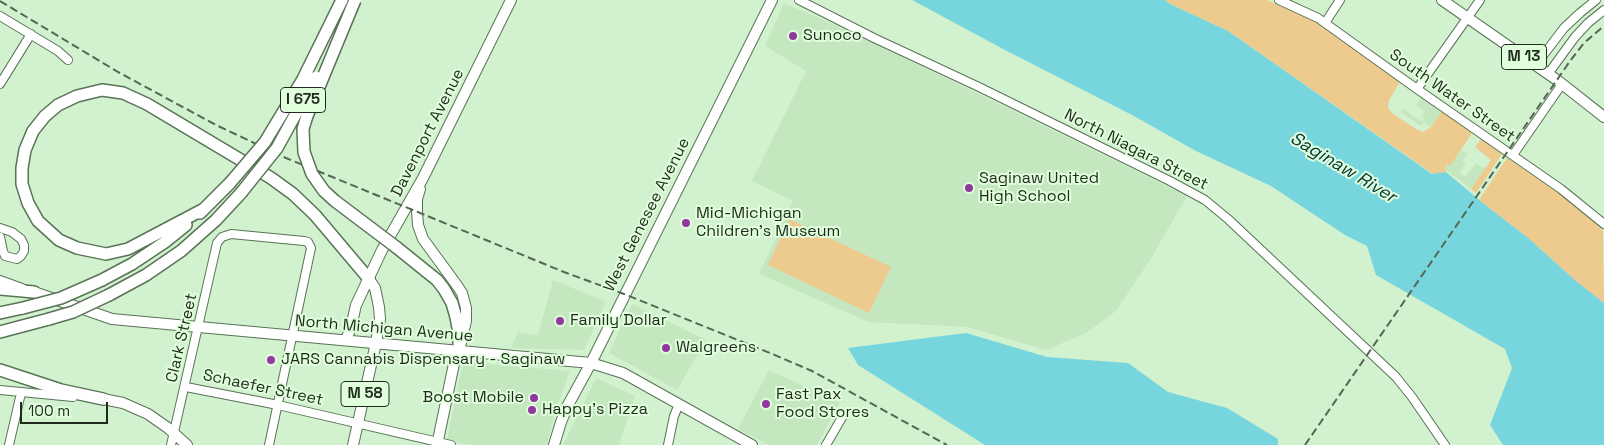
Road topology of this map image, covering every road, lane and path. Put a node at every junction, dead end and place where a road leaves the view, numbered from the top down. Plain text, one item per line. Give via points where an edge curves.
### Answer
1 (342, 0) edge
2 (355, 0) edge
3 (511, 0) edge
4 (772, 0) edge
5 (799, 0) edge
6 (1279, 0) edge
7 (1340, 0) edge
8 (1442, 0) edge
9 (1480, 0) edge
10 (1592, 1) edge
11 (1604, 10) edge
12 (0, 16) edge
13 (1468, 18) junction
14 (1325, 23) junction
15 (31, 34) junction
16 (68, 60) dead end
17 (1535, 66) junction
18 (1548, 74) junction
19 (0, 84) edge
20 (1562, 84) junction
21 (1417, 89) junction
22 (1604, 116) edge
23 (1513, 155) junction
24 (423, 178) junction
25 (204, 209) junction
26 (1604, 224) edge
27 (0, 228) edge
28 (0, 237) edge
29 (369, 278) junction
30 (0, 280) edge
31 (0, 289) edge
32 (34, 292) junction
33 (0, 313) edge
34 (199, 327) junction
35 (0, 332) edge
36 (294, 336) junction
37 (346, 340) junction
38 (376, 343) junction
39 (459, 351) junction
40 (591, 363) junction
41 (0, 370) edge
42 (186, 387) junction
43 (0, 390) edge
44 (21, 393) junction
45 (103, 400) junction
46 (679, 404) junction
47 (278, 405) junction
48 (844, 414) dead end
49 (358, 424) junction
50 (174, 434) junction
51 (437, 444) edge
52 (9, 445) edge
53 (172, 445) edge
54 (187, 445) edge
55 (269, 445) edge
56 (353, 445) edge
57 (450, 445) edge
58 (554, 445) edge
59 (668, 445) edge
60 (752, 445) edge
61 (826, 445) edge
62 (1445, 445) edge

1 - 25 highway, I 675, bridge via 265,142
2 - 35 highway, I 675, bridge via 277,148 216,220 181,251 108,295 73,312
2 - 39 highway, bridge via 307,116 303,129 304,152 312,174 324,191 437,280 452,303 459,333
3 - 24 main road, Davenport Avenue
4 - 40 main road, West Genesee Avenue
5 - 62 street, North Niagara Street via 1205,200 1396,377
6 - 14 street, South Water Street
7 - 14 street
8 - 13 main road, M 13
9 - 13 street
10 - 11 street
10 - 17 street via 1564,28
11 - 18 street via 1575,37
12 - 15 street
13 - 17 main road, M 13
13 - 21 street
14 - 21 street, South Water Street
15 - 16 street
15 - 19 street
17 - 18 main road, M 13
18 - 20 main road, M 13
20 - 22 main road, M 13
20 - 23 street
21 - 23 street, South Water Street
23 - 26 street, South Water Street
24 - 29 main road, Davenport Avenue
24 - 39 main road via 418,199 418,225 423,239 459,289 466,308
25 - 29 highway via 128,250 106,254 77,248 60,240 38,221 28,203 22,184 25,150 33,132 58,105 102,90 123,94 148,104 293,194
25 - 33 highway, I 675, bridge via 165,242 102,280 61,298
27 - 28 street via 21,239 24,251 21,256 17,259 5,256
29 - 37 main road, Davenport Avenue via 356,305
29 - 38 main road, M 58 via 379,307
30 - 32 street, North Michigan Avenue
31 - 32 highway
32 - 34 main road, North Michigan Avenue via 112,319
34 - 36 main road, North Michigan Avenue
34 - 36 street, Clark Street via 218,243 226,234 231,234 310,244 311,255
34 - 42 street, Clark Street
36 - 37 main road, North Michigan Avenue
36 - 47 street
37 - 38 main road, North Michigan Avenue
38 - 39 main road, North Michigan Avenue
38 - 49 main road, M 58
39 - 40 main road, North Michigan Avenue
39 - 51 main road
40 - 46 main road, North Michigan Avenue via 623,373
40 - 58 main road, West Genesee Avenue via 561,422
41 - 45 highway
42 - 47 street, Schaefer Street
42 - 50 street, Clark Street
43 - 44 street
44 - 45 street
44 - 52 street
45 - 50 main road via 138,409
46 - 59 street
46 - 60 main road, North Michigan Avenue
47 - 49 street, Schaefer Street
47 - 55 street
48 - 61 street
49 - 51 street, Schaefer Street
49 - 56 main road, M 58
50 - 53 street, Clark Street
50 - 54 main road
51 - 57 street, Schaefer Street

